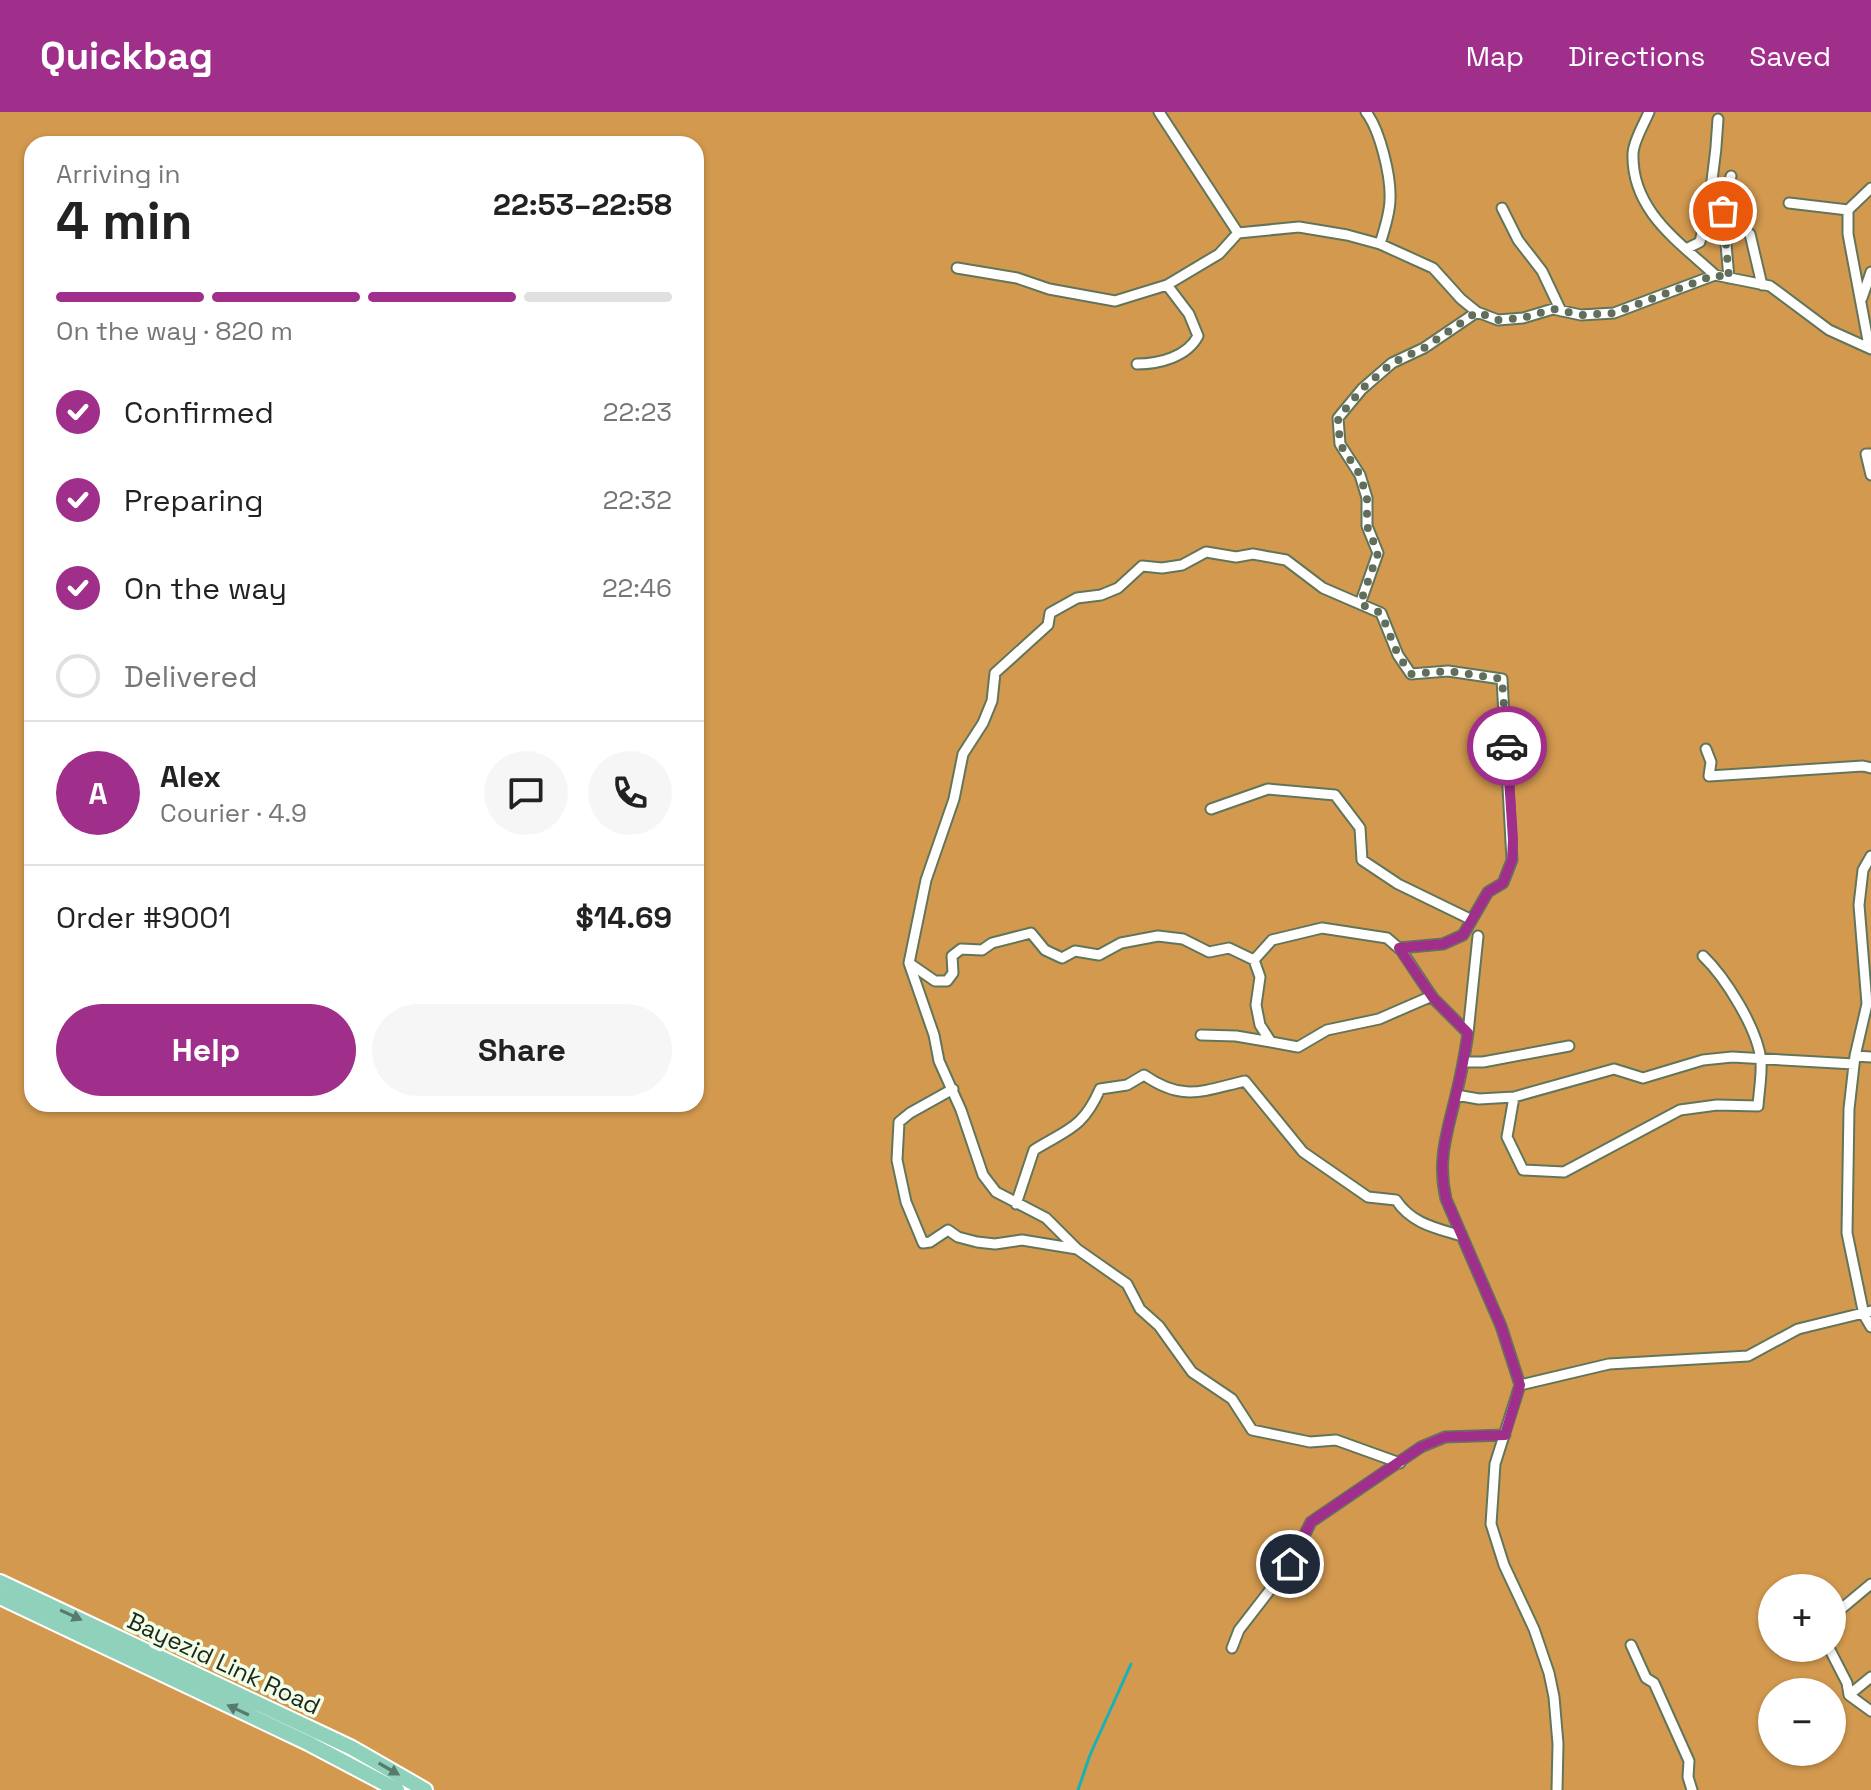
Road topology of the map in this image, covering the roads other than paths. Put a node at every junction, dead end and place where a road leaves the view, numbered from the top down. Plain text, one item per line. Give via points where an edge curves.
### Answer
1 (1159, 112) edge
2 (1366, 112) edge
3 (1649, 112) edge
4 (1718, 119) dead end
5 (1731, 176) dead end
6 (1871, 188) edge
7 (1789, 203) dead end
8 (1502, 208) dead end
9 (1848, 210) junction
10 (1238, 233) junction
11 (1750, 234) dead end
12 (1380, 244) junction
13 (1686, 249) junction
14 (957, 268) dead end
15 (1871, 272) edge
16 (1715, 275) junction
17 (1729, 278) junction
18 (1167, 285) junction
19 (1762, 285) junction
20 (1861, 302) junction
21 (1561, 311) junction
22 (1477, 312) junction
23 (1870, 347) edge
24 (1137, 364) dead end
25 (1871, 454) edge
26 (1871, 475) edge
27 (1360, 604) junction
28 (1706, 749) dead end
29 (1871, 768) edge
30 (1211, 809) dead end
31 (1871, 857) edge
32 (1470, 919) junction
33 (1478, 936) dead end
34 (1399, 948) junction
35 (1703, 956) dead end
36 (1254, 960) junction
37 (909, 963) junction
38 (1432, 996) junction
39 (1468, 1033) junction
40 (1201, 1035) dead end
41 (1271, 1042) junction
42 (1569, 1046) dead end
43 (1871, 1057) edge
44 (1761, 1059) junction
45 (1854, 1060) junction
46 (1463, 1062) junction
47 (953, 1089) junction
48 (1456, 1095) junction
49 (1514, 1097) junction
50 (1016, 1204) junction
51 (1462, 1236) junction
52 (1077, 1249) junction
53 (1868, 1313) edge
54 (1871, 1327) edge
55 (1520, 1385) junction
56 (1505, 1435) junction
57 (1400, 1463) junction
58 (0, 1582) edge
59 (1871, 1584) edge
60 (0, 1597) edge
61 (1846, 1605) edge
62 (1631, 1645) dead end
63 (1232, 1648) dead end
64 (1836, 1662) edge
65 (1871, 1677) edge
66 (1849, 1695) junction
67 (1871, 1711) edge
68 (309, 1735) junction
69 (349, 1755) junction
70 (397, 1790) edge
71 (425, 1790) edge
72 (1557, 1790) edge
73 (1692, 1790) edge

1 - 10 street
2 - 12 street via 1384,159 1390,199
3 - 13 street via 1633,151 1637,189 1655,220
4 - 13 street via 1707,215 1700,242
5 - 17 street via 1723,211
6 - 9 street
7 - 9 street
8 - 21 street
9 - 20 street
10 - 12 street via 1299,227
10 - 18 street via 1219,254
11 - 19 street
12 - 22 street via 1433,268
13 - 16 street
14 - 18 street via 1115,301
15 - 20 street
16 - 17 street
16 - 21 street via 1614,313
17 - 19 street
18 - 24 street via 1198,336 1184,354
19 - 23 street via 1829,330
20 - 23 street
21 - 22 street via 1498,320
22 - 27 street via 1392,363 1338,418 1340,444 1360,475 1367,526 1378,553
25 - 26 street via 1866,454
27 - 32 street via 1381,613 1411,674 1448,671 1502,679 1512,860 1503,883 1488,892
27 - 37 street via 1323,588 1286,560 1206,552 1182,565 1142,566 1118,588 1077,598 1050,613 1048,625 995,673 992,701 963,754
28 - 29 street via 1709,776
30 - 32 street via 1268,789 1335,795 1360,828 1362,860
31 - 45 street via 1863,870 1859,905 1867,1004
32 - 34 street via 1463,935 1443,944
33 - 39 street
34 - 36 street via 1387,938 1322,928 1272,940
34 - 38 street
35 - 44 street via 1741,1004
36 - 37 street via 1229,948 1209,952 1183,939 1158,936 1121,943 1099,955 1075,951 1062,958 1045,950 1031,933 982,950 961,949 952,956 953,973 947,981 935,981
36 - 41 street via 1260,977 1260,1025
37 - 47 street
38 - 39 street
38 - 41 street via 1379,1019 1327,1030 1298,1047
39 - 46 street
40 - 41 street
42 - 46 street
43 - 45 street
44 - 45 street
44 - 49 street via 1703,1060 1643,1078 1614,1069
44 - 49 street via 1758,1106 1680,1110 1564,1172 1523,1170 1507,1137
45 - 53 street via 1847,1233
46 - 48 street
47 - 50 street via 983,1175 996,1192
47 - 52 street via 899,1122 897,1160 923,1243 948,1230 977,1242 1022,1240
48 - 49 street
48 - 51 street via 1444,1137 1441,1178
50 - 51 street via 1034,1150 1075,1127 1090,1112 1100,1089 1127,1085 1144,1075 1164,1089 1191,1093 1245,1081 1303,1152 1368,1197 1396,1200 1422,1224
50 - 52 street via 1046,1218
51 - 55 street
52 - 57 street via 1127,1284 1140,1309 1192,1372 1232,1399 1252,1430 1310,1442 1336,1440
53 - 54 street
53 - 55 street via 1798,1329 1748,1356 1609,1364
55 - 56 street
56 - 57 street via 1445,1437
56 - 72 street via 1495,1464 1491,1524 1549,1673 1558,1744
57 - 63 street via 1311,1522 1290,1564 1239,1630
58 -> 68 main road, Bayezid Link Road
59 - 61 street
68 -> 60 main road, Bayezid Link Road
62 - 73 street via 1689,1761
64 - 66 street
65 - 66 street
66 - 67 street
68 - 69 main road, Bayezid Link Road
69 - 70 main road, Bayezid Link Road
69 -> 71 main road, Bayezid Link Road

